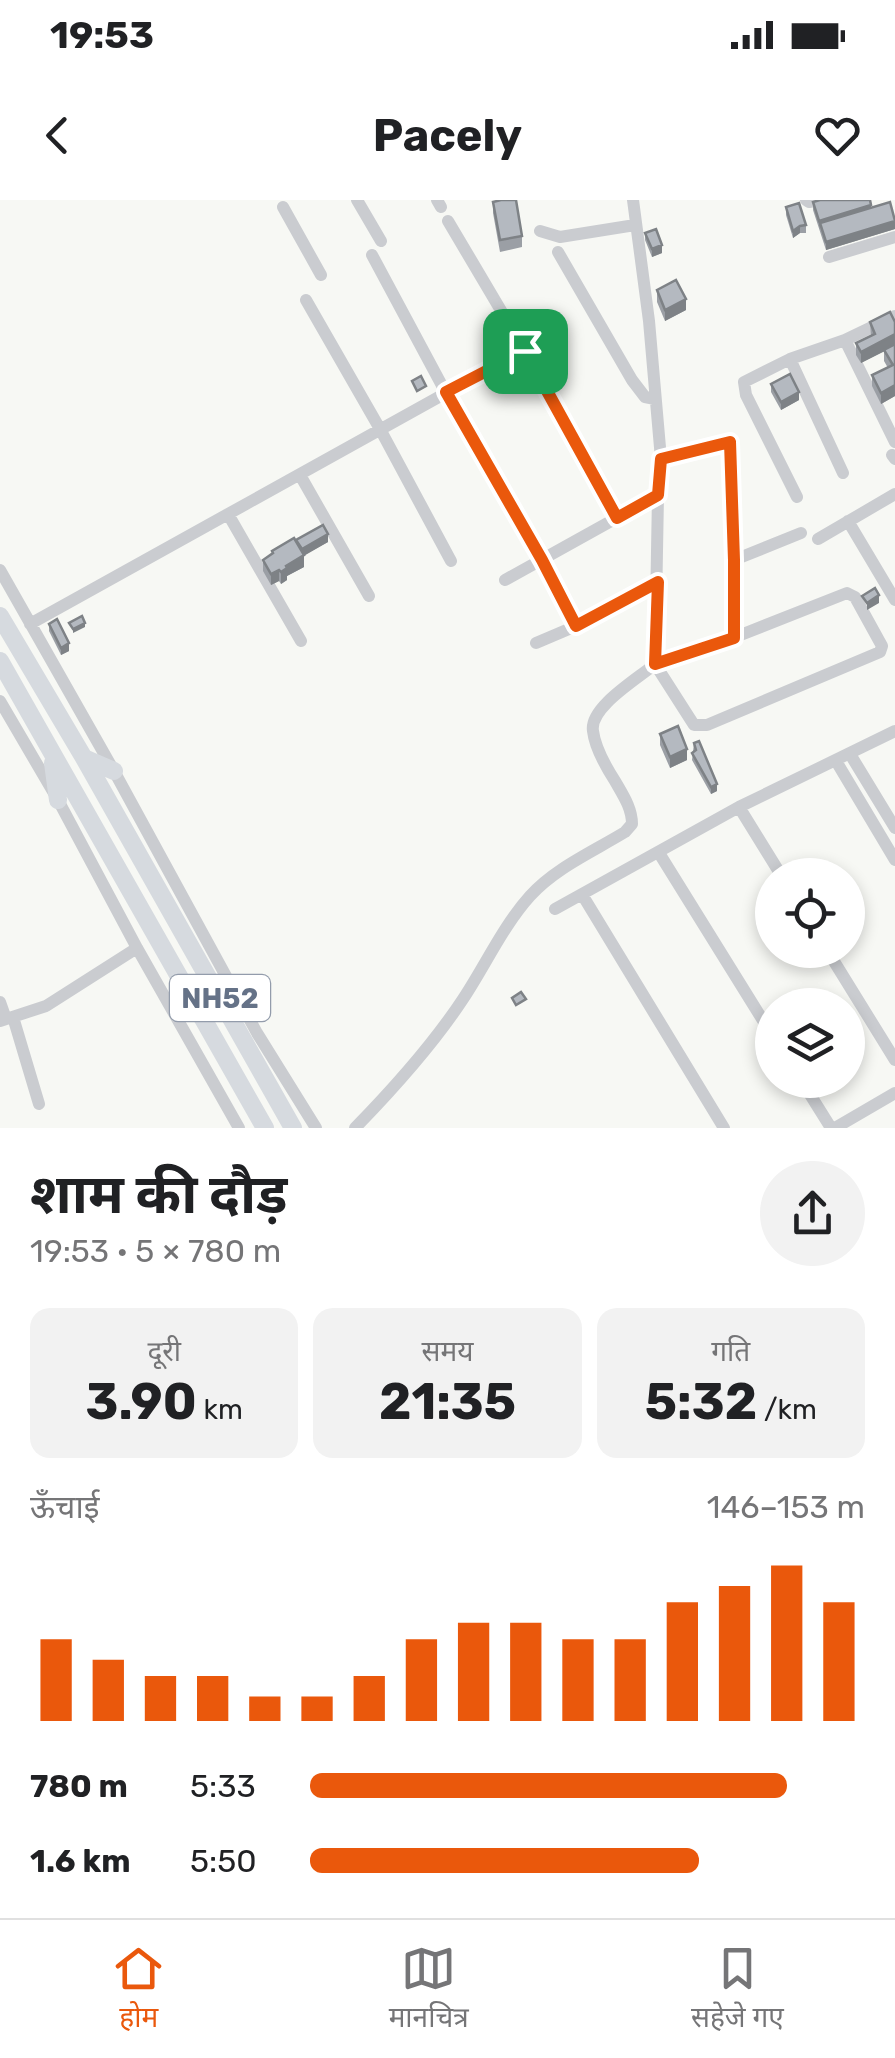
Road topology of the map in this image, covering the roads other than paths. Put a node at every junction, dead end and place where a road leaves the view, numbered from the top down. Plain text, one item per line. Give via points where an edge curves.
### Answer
1 (357, 200) edge
2 (633, 200) edge
3 (806, 200) edge
4 (820, 200) edge
5 (286, 202) edge
6 (448, 220) dead end
7 (635, 225) junction
8 (540, 230) dead end
9 (895, 237) edge
10 (380, 241) dead end
11 (558, 252) dead end
12 (372, 255) dead end
13 (829, 257) dead end
14 (321, 274) dead end
15 (306, 300) dead end
16 (895, 317) edge
17 (845, 340) junction
18 (525, 351) junction
19 (790, 359) junction
20 (446, 392) junction
21 (656, 399) junction
22 (380, 429) junction
23 (894, 452) edge
24 (661, 459) junction
25 (843, 472) dead end
26 (300, 474) junction
27 (895, 494) edge
28 (658, 495) junction
29 (796, 497) dead end
30 (228, 514) junction
31 (617, 518) junction
32 (848, 522) junction
33 (801, 533) dead end
34 (818, 539) dead end
35 (542, 560) junction
36 (734, 560) junction
37 (451, 561) dead end
38 (0, 570) edge
39 (506, 580) dead end
40 (658, 582) junction
41 (369, 596) dead end
42 (895, 600) edge
43 (0, 616) edge
44 (30, 624) junction
45 (576, 626) junction
46 (734, 638) junction
47 (301, 640) dead end
48 (536, 644) dead end
49 (0, 660) edge
50 (655, 664) junction
51 (0, 701) edge
52 (895, 731) edge
53 (52, 753) junction
54 (850, 754) junction
55 (84, 758) junction
56 (836, 761) junction
57 (114, 771) junction
58 (58, 800) junction
59 (739, 807) junction
60 (895, 828) edge
61 (659, 853) junction
62 (770, 858) edge
63 (895, 860) edge
64 (582, 896) junction
65 (555, 909) dead end
66 (137, 948) junction
67 (838, 968) edge
68 (0, 1002) edge
69 (755, 1008) edge
70 (6, 1019) edge
71 (895, 1060) edge
72 (895, 1092) edge
73 (813, 1098) edge
74 (39, 1104) dead end
75 (239, 1128) edge
76 (265, 1128) edge
77 (294, 1128) edge
78 (316, 1128) edge
79 (355, 1128) edge
80 (724, 1128) edge
81 (833, 1128) edge

1 - 10 street
2 - 7 street
3 - 4 street
5 - 14 street
6 - 18 street
7 - 8 street via 560,237
7 - 21 street
9 - 13 street
11 - 21 street via 632,380 645,397
12 - 20 street
15 - 22 street
16 - 17 street
17 - 19 street
17 - 23 street
18 - 20 street
18 - 31 street
19 - 25 street
19 - 29 street via 744,382 744,389
20 - 22 street
20 - 35 street
21 - 24 street
22 - 26 street
22 - 37 street
24 - 28 street
24 - 36 street via 730,442
26 - 30 street
26 - 41 street
27 - 32 street
28 - 31 street
28 - 40 street
30 - 44 street
30 - 47 street
31 - 35 street
32 - 34 street
32 - 42 street
33 - 36 street
35 - 39 street
35 - 45 street
36 - 46 street
38 - 44 street
40 - 45 street
40 - 50 street
43 - 55 highway, NH52
44 - 57 street
45 - 48 street
46 - 50 street
46 - 50 street via 847,593 882,650 697,726
49 - 53 highway, NH52
50 - 79 street via 604,704 592,729 632,824 532,894 424,1052
51 - 58 street
52 - 54 street
53 - 58 highway
53 - 76 highway, NH52
54 - 56 street
54 - 60 street
55 - 57 highway
55 - 77 highway, NH52
56 - 59 street
56 - 63 street
57 - 78 street
58 - 66 street
59 - 61 street
59 - 62 street
61 - 64 street
61 - 69 street
64 - 65 street
64 - 80 street
66 - 70 street via 46,1006
66 - 75 street
67 - 71 street
68 - 70 street
70 - 74 street
72 - 81 street
73 - 81 street

